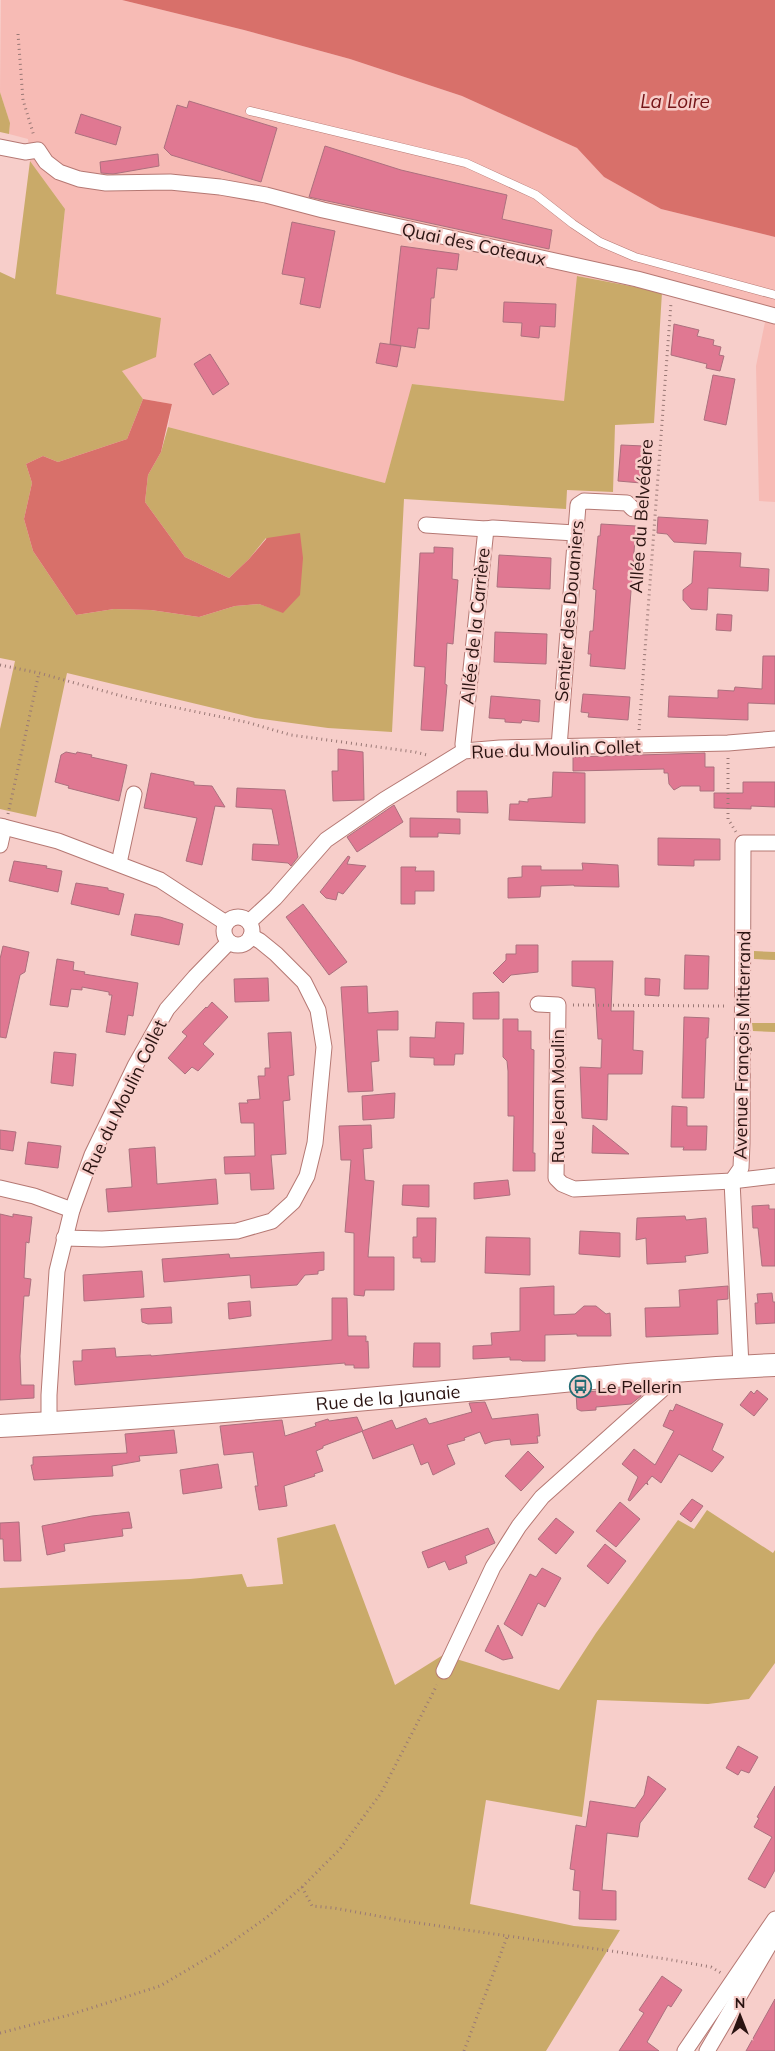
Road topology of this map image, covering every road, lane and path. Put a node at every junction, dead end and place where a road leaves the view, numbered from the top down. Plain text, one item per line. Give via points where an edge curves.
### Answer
1 (18, 34) dead end
2 (250, 111) dead end
3 (0, 147) edge
4 (38, 150) junction
5 (672, 288) junction
6 (775, 295) edge
7 (775, 316) edge
8 (633, 510) dead end
9 (426, 524) dead end
10 (486, 530) junction
11 (575, 533) junction
12 (0, 665) edge
13 (39, 673) junction
14 (775, 739) edge
15 (728, 743) junction
16 (643, 745) junction
17 (559, 747) junction
18 (464, 751) junction
19 (447, 760) junction
20 (134, 794) dead end
21 (2, 827) edge
22 (743, 843) junction
23 (775, 843) edge
24 (0, 845) edge
25 (119, 862) junction
26 (226, 923) junction
27 (250, 929) junction
28 (229, 942) junction
29 (538, 1004) dead end
30 (558, 1005) junction
31 (743, 1006) junction
32 (775, 1176) edge
33 (732, 1181) junction
34 (0, 1188) edge
35 (72, 1210) junction
36 (64, 1238) junction
37 (775, 1365) edge
38 (741, 1366) junction
39 (670, 1372) junction
40 (49, 1424) junction
41 (0, 1426) edge
42 (444, 1671) joint
43 (302, 1887) junction
44 (775, 1919) edge
45 (775, 1935) edge
46 (507, 1936) junction
47 (763, 1960) edge
48 (733, 1981) junction
49 (0, 2033) edge
50 (464, 2051) edge
51 (685, 2051) edge
52 (707, 2051) edge

1 - 4 path via 23,100
2 - 6 lane via 466,163 536,195 600,242 644,260
3 - 4 street via 25,152
4 - 5 street, Quai des Coteaux via 59,172 79,179 106,183 170,182 266,195
5 - 7 street, Quai des Coteaux
5 - 16 path, Allée du Belvédère
8 - 11 street, Sentier des Douaniers via 627,503 584,500 578,505
9 - 10 street
10 - 11 street, Allée de la Carrière
10 - 18 street, Allée de la Carrière via 462,744
11 - 17 street, Sentier des Douaniers
12 - 13 path
13 - 19 path via 129,698 246,722 291,735 415,752
13 - 21 path via 9,812
14 - 15 street, Rue du Moulin Collet
15 - 16 street, Rue du Moulin Collet
15 - 22 path via 728,819
16 - 17 street, Rue du Moulin Collet
17 - 18 street, Rue du Moulin Collet
18 - 19 street, Rue du Moulin Collet
19 - 27 street, Rue du Moulin Collet via 326,840
20 - 25 street
21 - 24 street
21 - 25 street via 58,841
22 - 23 street
22 - 31 street, Avenue François Mitterrand
25 - 26 street via 160,880
26 - 27 street via 237,917
26 - 28 street via 224,931
27 - 28 street via 242,944
27 - 36 street via 304,982 318,1010 324,1048 315,1143 307,1176 293,1202 272,1220 237,1231 102,1239
28 - 35 street, Rue du Moulin Collet via 167,1009 96,1146
29 - 30 street, Rue Jean Moulin
30 - 31 path
30 - 33 street, Rue Jean Moulin via 556,1178 574,1189
31 - 33 street, Avenue François Mitterrand via 741,1168
32 - 33 street
33 - 38 street, Avenue François Mitterrand
34 - 35 street
35 - 36 street, Rue du Moulin Collet
36 - 40 street, Rue du Moulin Collet via 57,1271
37 - 38 main road, Rue de la Jaunaie
38 - 39 main road, Rue de la Jaunaie
39 - 40 main road, Rue de la Jaunaie via 319,1404
39 - 42 street via 666,1386 542,1497 519,1526 492,1567
40 - 41 main road, Rue de la Jaunaie
42 - 43 path via 380,1793 340,1848
43 - 46 path via 312,1906
43 - 49 path via 266,1918 216,1953 160,1986
44 - 47 street
45 - 47 street
46 - 48 path via 711,1967
46 - 50 path
47 - 48 street
47 - 52 street
48 - 51 street

